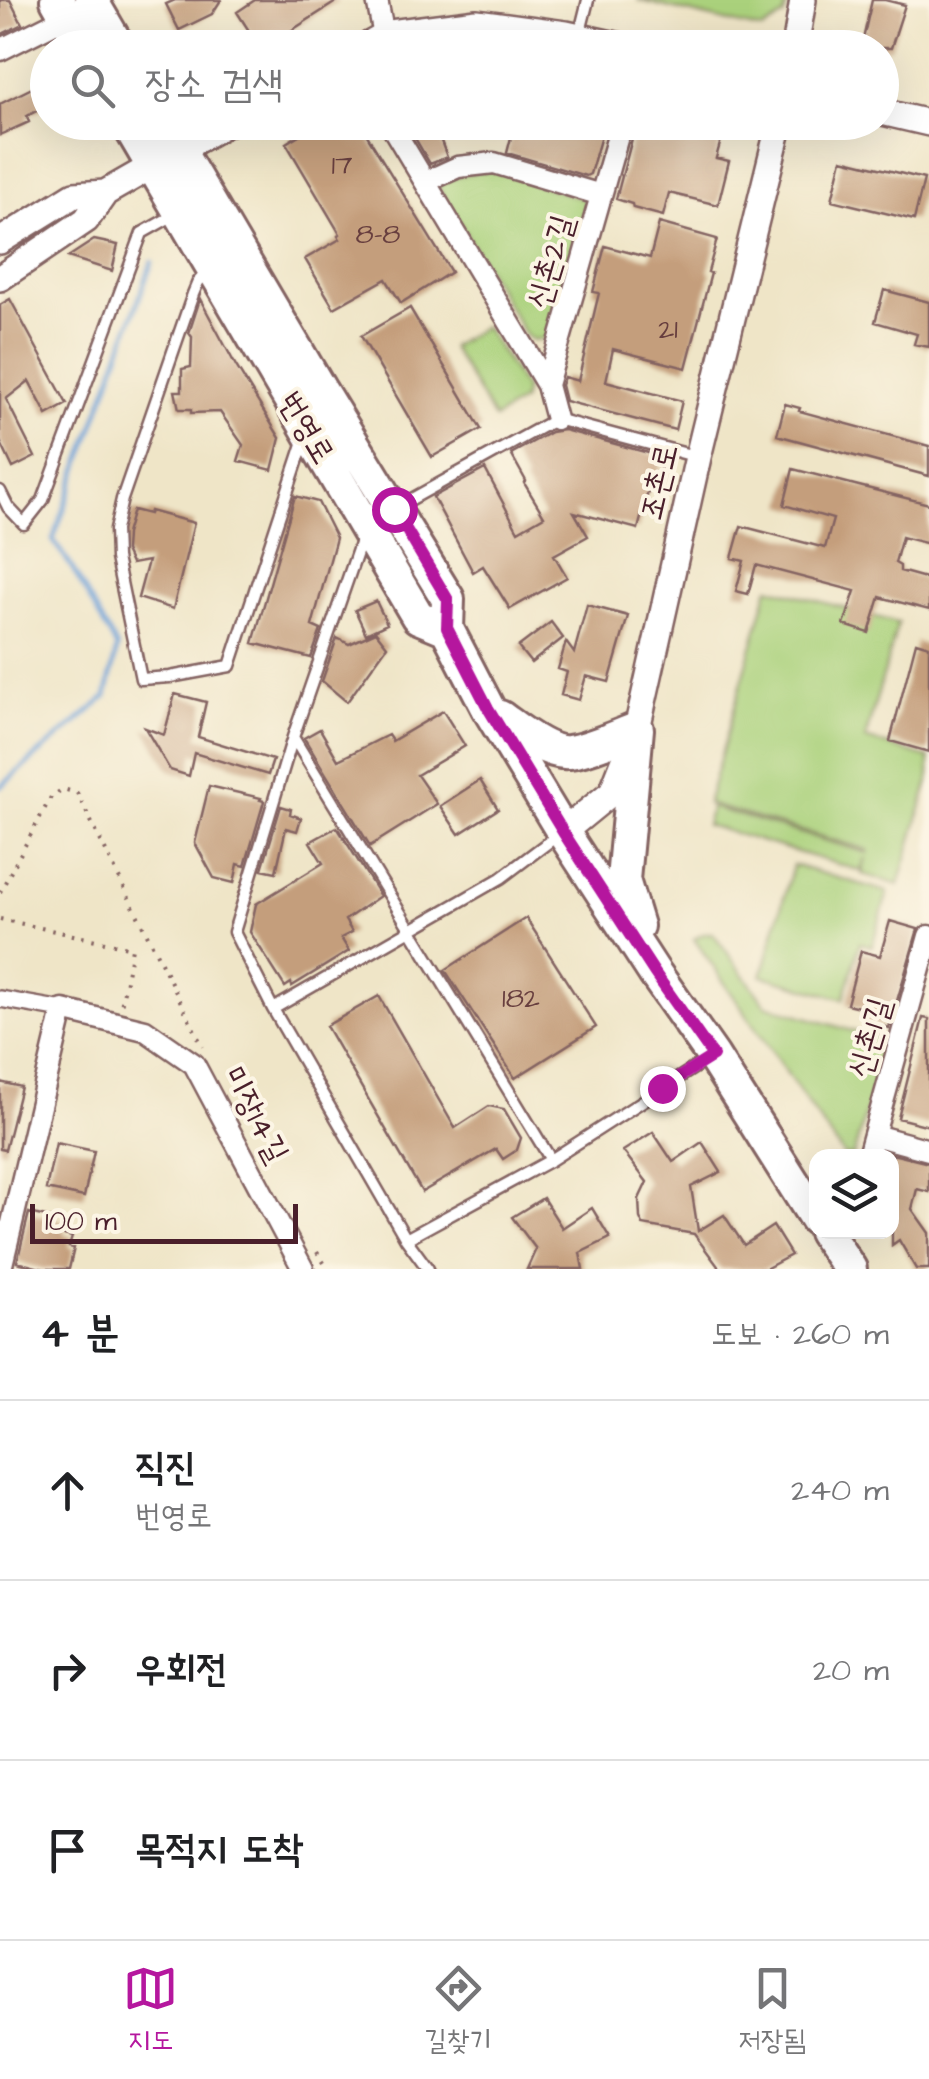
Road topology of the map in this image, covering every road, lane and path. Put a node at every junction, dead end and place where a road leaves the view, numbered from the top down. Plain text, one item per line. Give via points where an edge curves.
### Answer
1 (376, 0) edge
2 (588, 0) edge
3 (803, 0) edge
4 (71, 6) edge
5 (32, 30) edge
6 (78, 30) edge
7 (98, 30) edge
8 (374, 30) edge
9 (414, 30) edge
10 (535, 30) edge
11 (580, 30) edge
12 (798, 30) edge
13 (30, 31) edge
14 (0, 50) edge
15 (899, 116) edge
16 (929, 124) edge
17 (399, 140) edge
18 (617, 140) edge
19 (776, 140) edge
20 (165, 146) edge
21 (424, 182) junction
22 (104, 194) junction
23 (601, 195) junction
24 (192, 205) junction
25 (0, 242) edge
26 (225, 259) junction
27 (0, 278) edge
28 (547, 385) junction
29 (556, 418) junction
30 (307, 430) junction
31 (698, 457) junction
32 (0, 492) edge
33 (380, 518) junction
34 (488, 708) junction
35 (637, 729) junction
36 (293, 737) junction
37 (563, 832) junction
38 (0, 892) edge
39 (0, 920) edge
40 (412, 930) junction
41 (929, 936) edge
42 (654, 972) junction
43 (921, 995) edge
44 (0, 999) edge
45 (273, 1009) junction
46 (63, 1010) junction
47 (118, 1023) junction
48 (202, 1046) dead end
49 (713, 1056) junction
50 (874, 1135) junction
51 (870, 1149) edge
52 (929, 1150) edge
53 (551, 1160) junction
54 (809, 1208) edge
55 (406, 1239) junction
56 (830, 1239) edge
57 (310, 1242) dead end
58 (297, 1267) edge
59 (1, 1269) edge
60 (328, 1269) edge
61 (428, 1269) edge
62 (850, 1269) edge

1 - 8 street
2 - 11 lane
3 - 12 street
4 - 5 street
4 - 6 main road
4 - 7 main road
9 - 10 street via 477,22
13 - 14 street
15 - 16 street
17 - 21 street
18 - 23 street, 신촌2길
19 - 31 street, 조촌로
20 - 22 street
20 - 24 main road, 번영로
21 - 23 street via 458,167 494,162
21 - 28 street
22 - 25 street via 74,195
22 - 27 street via 86,220
23 - 28 street, 신촌2길
24 - 26 main road, 번영로
24 - 32 lane via 142,233 43,500 24,524
26 - 30 main road, 번영로
26 - 30 lane via 193,294 115,530 141,679 230,666
26 - 33 main road, 번영로 via 320,390
28 - 29 street
29 - 31 lane
29 - 33 lane
30 - 33 main road, 번영로
31 - 35 street, 조촌로
33 - 34 main road, 번영로 via 418,617 447,628
33 - 36 lane
34 - 35 main road via 530,738 567,753
34 - 37 main road, 번영로
35 - 37 street, 조촌로 via 612,792
35 - 42 main road via 623,880
36 - 40 lane
36 - 45 lane via 234,932
37 - 40 lane
37 - 42 main road, 번영로
38 - 48 path via 51,797 63,790 77,793
39 - 47 path via 132,948
40 - 45 lane
40 - 53 lane
41 - 43 street, 신촌1길
42 - 49 main road, 번영로
43 - 50 street, 신촌1길
44 - 46 street
45 - 55 lane
46 - 47 street, 미장14길
46 - 59 street
47 - 58 street, 미장14길 via 145,1030 194,1064
49 - 53 lane
49 - 54 main road, 번영로
50 - 51 street, 신촌1길
50 - 52 street
53 - 55 lane
55 - 61 lane
56 - 62 main road
57 - 60 path

